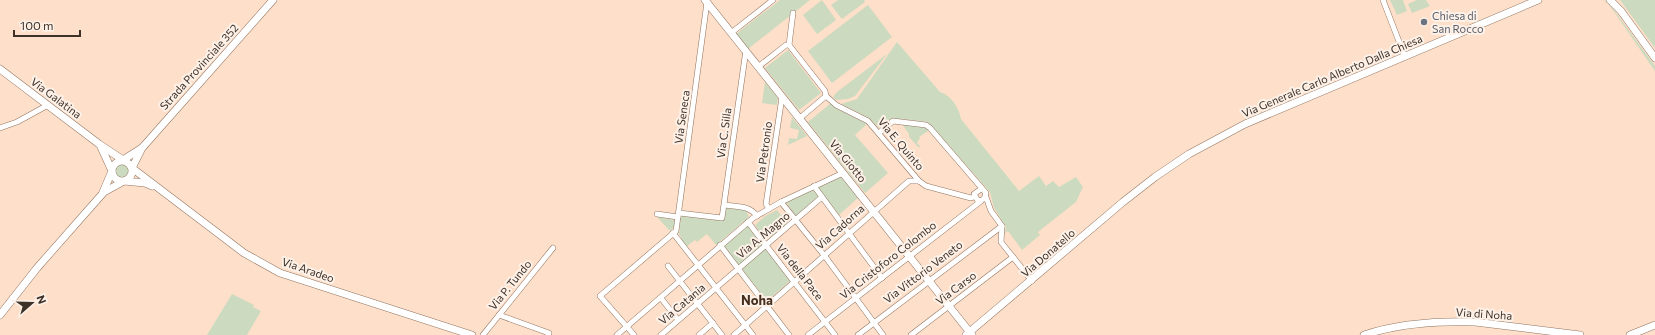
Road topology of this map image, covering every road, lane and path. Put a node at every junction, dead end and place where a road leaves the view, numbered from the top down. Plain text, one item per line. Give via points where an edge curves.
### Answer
1 (273, 0) edge
2 (773, 0) edge
3 (1383, 0) edge
4 (1538, 0) edge
5 (1610, 0) edge
6 (1614, 0) edge
7 (706, 1) edge
8 (1621, 11) junction
9 (793, 13) dead end
10 (731, 33) junction
11 (789, 45) junction
12 (746, 50) junction
13 (1404, 57) junction
14 (1655, 58) edge
15 (758, 67) junction
16 (0, 69) edge
17 (826, 96) junction
18 (782, 97) junction
19 (48, 105) junction
20 (800, 118) junction
21 (0, 128) edge
22 (879, 133) junction
23 (99, 144) junction
24 (142, 148) junction
25 (123, 160) junction
26 (132, 168) junction
27 (112, 171) junction
28 (843, 172) junction
29 (124, 181) junction
30 (919, 181) junction
31 (814, 186) junction
32 (1142, 187) joint
33 (156, 188) junction
34 (981, 189) junction
35 (100, 195) junction
36 (974, 197) junction
37 (986, 197) junction
38 (822, 198) junction
39 (981, 201) junction
40 (781, 202) junction
41 (724, 205) junction
42 (769, 209) junction
43 (873, 211) junction
44 (657, 214) dead end
45 (678, 215) junction
46 (756, 216) junction
47 (795, 220) junction
48 (748, 222) junction
49 (1002, 226) junction
50 (673, 233) junction
51 (849, 233) junction
52 (720, 245) junction
53 (766, 245) junction
54 (553, 248) dead end
55 (824, 255) junction
56 (910, 256) junction
57 (1013, 257) junction
58 (698, 265) junction
59 (668, 266) dead end
60 (739, 269) junction
61 (882, 278) junction
62 (680, 280) junction
63 (929, 280) junction
64 (794, 281) junction
65 (1032, 281) junction
66 (717, 288) junction
67 (660, 298) junction
68 (854, 299) junction
69 (698, 304) junction
70 (767, 304) junction
71 (949, 306) junction
72 (0, 315) edge
73 (499, 315) junction
74 (678, 320) junction
75 (825, 321) junction
76 (712, 323) junction
77 (874, 323) junction
78 (745, 325) junction
79 (1655, 325) edge
80 (627, 327) junction
81 (970, 334) edge
82 (472, 335) edge
83 (483, 335) edge
84 (548, 335) edge
85 (617, 335) edge
86 (634, 335) edge
87 (661, 335) edge
88 (699, 335) edge
89 (722, 335) edge
90 (734, 335) edge
91 (754, 335) edge
92 (789, 335) edge
93 (808, 335) edge
94 (835, 335) edge
95 (858, 335) edge
96 (883, 335) edge
97 (911, 335) edge
98 (1364, 335) edge
99 (1580, 335) edge
100 (1630, 335) edge

1 - 24 street, Strada Provinciale 352
2 - 10 street
3 - 13 street
4 - 13 street, Via Generale Carlo Alberto Dalla Chiesa
5 - 8 street
6 - 8 street
7 - 10 street, Via Giotto
7 - 45 street, Via Seneca
8 - 14 street
9 - 11 street
10 - 12 street, Via Giotto
11 - 15 street
11 - 17 street via 825,91
12 - 15 street, Via Giotto
12 - 41 street, Via C. Silla
13 - 32 street, Via Generale Carlo Alberto Dalla Chiesa via 1224,135
15 - 18 street, Via Giotto
16 - 19 street, Via Galatina
17 - 20 street
17 - 22 street, Via E. Quinto via 836,105 868,121
18 - 20 street, Via Giotto
18 - 42 street, Via Petronio via 766,204
19 - 21 street
19 - 23 street, Via Galatina
20 - 28 street, Via Giotto
22 - 30 street, Via E. Quinto
22 - 34 street via 893,122 926,125
23 - 25 street, Via Galatina
23 - 27 street, Via Galatina
24 - 25 street, Strada Provinciale 352
24 - 26 street, Strada Provinciale 352
25 - 26 street
25 - 27 street via 115,163
26 - 29 street via 130,177
26 - 33 street, Via Aradeo
27 - 29 street via 116,179
27 - 35 street
28 - 31 street
28 - 43 street, Via Giotto
29 - 33 street, Via Aradeo via 145,183
29 - 35 street
30 - 36 street via 926,186
30 - 43 street, Via Cadorna via 909,181
31 - 38 street
31 - 40 street
32 - 65 street, Via Donatello
33 - 82 street, Via Aradeo via 264,266
34 - 36 street via 976,191
34 - 37 street via 986,193
35 - 72 street
36 - 39 street
37 - 39 street
37 - 49 street via 991,211
38 - 47 street, Via A. Magno
38 - 51 street
39 - 56 street, Via Cristoforo Colombo
40 - 42 street
40 - 47 street
41 - 45 street, Via C. Silla via 722,218
41 - 46 street via 748,208
42 - 46 street
43 - 51 street, Via Cadorna
43 - 56 street, Via Giotto
44 - 45 street
45 - 50 street, Via Seneca via 676,231
46 - 48 street
47 - 53 street, Via A. Magno
47 - 55 street
48 - 52 street
48 - 53 street, Via della Pace
49 - 57 street via 1001,242
49 - 63 street, Via Vittorio Veneto
50 - 58 street
50 - 80 street via 600,296
51 - 55 street, Via Cadorna
51 - 61 street
52 - 58 street
52 - 60 street
53 - 60 street, Via A. Magno
53 - 64 street, Via della Pace
54 - 73 street, Via P. Tundo
55 - 64 street, Via Cadorna
55 - 68 street
56 - 61 street, Via Cristoforo Colombo
56 - 63 street, Via Giotto
57 - 65 street
57 - 71 street, Via Carso
58 - 62 street
58 - 66 street
59 - 62 street
60 - 66 street, Via A. Magno
60 - 70 street
61 - 68 street, Via Cristoforo Colombo
62 - 67 street
62 - 69 street
63 - 71 street, Via Giotto
63 - 77 street, Via Vittorio Veneto
64 - 70 street, Via Cadorna
64 - 75 street, Via della Pace
65 - 81 street, Via Donatello
66 - 69 street, Via Catania
66 - 78 street
67 - 74 street
67 - 80 street
68 - 75 street, Via Cristoforo Colombo
68 - 77 street
69 - 74 street, Via Catania
69 - 76 street
70 - 78 street, Via Cadorna
70 - 92 street
71 - 81 street, Via Giotto
71 - 97 street, Via Carso
73 - 83 street, Via P. Tundo
73 - 84 street via 549,333
74 - 87 street, Via Catania
75 - 93 street, Via Cristoforo Colombo
75 - 94 street, Via della Pace
76 - 88 street
76 - 89 street
77 - 95 street, Via Vittorio Veneto
77 - 96 street
78 - 90 street, Via Cadorna
78 - 91 street
79 - 100 street
80 - 85 street
80 - 86 street
98 - 99 street, Via di Noha via 1409,324 1458,322

